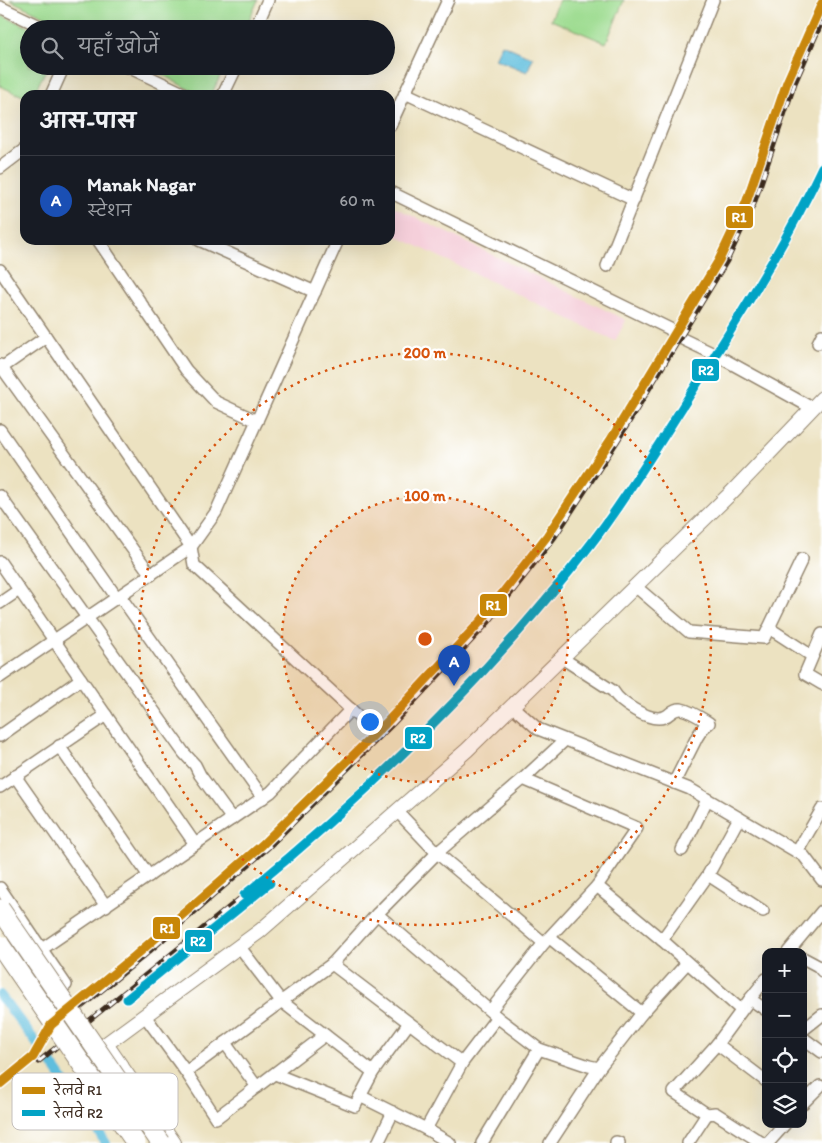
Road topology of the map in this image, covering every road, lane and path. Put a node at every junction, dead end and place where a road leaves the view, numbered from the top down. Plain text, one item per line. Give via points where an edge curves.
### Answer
1 (268, 0) edge
2 (448, 0) edge
3 (713, 0) edge
4 (0, 7) edge
5 (27, 20) edge
6 (259, 20) edge
7 (60, 75) edge
8 (145, 75) edge
9 (233, 75) edge
10 (53, 90) edge
11 (176, 90) edge
12 (226, 90) edge
13 (405, 93) junction
14 (395, 115) edge
15 (20, 153) edge
16 (0, 168) edge
17 (395, 194) edge
18 (634, 200) junction
19 (101, 245) edge
20 (210, 245) edge
21 (336, 245) edge
22 (607, 266) dead end
23 (0, 270) edge
24 (315, 292) junction
25 (46, 337) junction
26 (0, 367) edge
27 (822, 398) edge
28 (812, 408) junction
29 (257, 422) junction
30 (0, 430) edge
31 (0, 496) edge
32 (191, 547) junction
33 (802, 559) dead end
34 (0, 562) edge
35 (151, 575) junction
36 (636, 586) junction
37 (19, 590) junction
38 (118, 597) junction
39 (0, 603) edge
40 (87, 618) junction
41 (769, 628) junction
42 (822, 636) edge
43 (54, 640) junction
44 (812, 656) junction
45 (562, 658) junction
46 (0, 677) edge
47 (81, 679) junction
48 (822, 684) edge
49 (512, 706) junction
50 (350, 709) junction
51 (106, 715) junction
52 (371, 728) dead end
53 (0, 736) edge
54 (564, 741) junction
55 (60, 746) junction
56 (15, 776) junction
57 (522, 779) junction
58 (674, 783) junction
59 (0, 787) edge
60 (263, 798) junction
61 (708, 800) junction
62 (822, 809) edge
63 (397, 811) junction
64 (739, 818) junction
65 (232, 819) junction
66 (195, 844) junction
67 (682, 850) dead end
68 (797, 852) junction
69 (437, 853) junction
70 (708, 875) junction
71 (149, 876) junction
72 (822, 880) edge
73 (596, 886) junction
74 (0, 888) edge
75 (106, 906) junction
76 (0, 909) edge
77 (822, 911) edge
78 (764, 912) dead end
79 (377, 914) junction
80 (547, 940) junction
81 (662, 940) junction
82 (0, 945) edge
83 (239, 946) junction
84 (793, 948) edge
85 (42, 949) junction
86 (807, 960) edge
87 (687, 963) junction
88 (332, 964) junction
89 (822, 971) edge
90 (762, 984) edge
91 (66, 985) dead end
92 (750, 998) junction
93 (281, 1001) junction
94 (762, 1007) edge
95 (741, 1010) junction
96 (642, 1013) junction
97 (494, 1014) junction
98 (822, 1015) edge
99 (144, 1016) junction
100 (409, 1023) junction
101 (807, 1027) edge
102 (325, 1035) junction
103 (807, 1041) edge
104 (225, 1043) junction
105 (717, 1044) junction
106 (540, 1049) junction
107 (822, 1052) edge
108 (462, 1063) junction
109 (598, 1068) junction
110 (186, 1072) junction
111 (372, 1072) junction
112 (88, 1073) edge
113 (113, 1073) edge
114 (126, 1073) edge
115 (275, 1074) junction
116 (762, 1079) edge
117 (821, 1085) edge
118 (257, 1087) junction
119 (360, 1096) junction
120 (807, 1099) edge
121 (393, 1112) junction
122 (707, 1114) junction
123 (780, 1128) edge
124 (426, 1129) junction
125 (127, 1130) edge
126 (152, 1130) edge
127 (165, 1130) edge
128 (761, 1142) edge
129 (136, 1143) edge
130 (161, 1143) edge
131 (174, 1143) edge
132 (378, 1143) edge
133 (450, 1143) edge
134 (482, 1143) edge
135 (550, 1143) edge
136 (688, 1143) edge

1 - 6 street
2 - 13 street
3 - 18 street
4 - 5 street
7 - 10 street
8 - 11 street
9 - 12 street
13 - 14 street
13 - 18 street
15 - 16 street
17 - 28 street via 670,329 674,335
18 - 22 street
19 - 29 street via 186,370 216,402
20 - 24 street
21 - 24 street
23 - 25 street
24 - 29 street
25 - 26 street
25 - 32 street
26 - 35 street
27 - 28 street
28 - 36 street
29 - 32 street via 216,512
30 - 38 street
31 - 40 street
32 - 35 street
32 - 50 street via 194,565
33 - 41 street
34 - 37 street
35 - 38 street
36 - 41 street via 689,632 764,638
36 - 45 street
37 - 39 street
37 - 43 street
38 - 40 street
38 - 60 street
40 - 43 street
40 - 65 street
41 - 44 street
42 - 44 street
43 - 46 street
43 - 47 street
44 - 48 street via 805,674
45 - 49 street
45 - 58 street via 644,714 666,717 673,710 680,709 709,723 696,738
47 - 51 street
47 - 53 street
49 - 54 street via 538,729
49 - 63 street
50 - 52 street
50 - 60 street
51 - 55 street
51 - 66 street
54 - 57 street
54 - 58 street
55 - 56 street
55 - 71 street
56 - 59 street
56 - 75 street
57 - 69 street
57 - 73 street via 637,828
58 - 61 street
60 - 65 street
61 - 64 street
61 - 67 street
62 - 68 street
63 - 69 street
63 - 83 street
64 - 68 street
64 - 70 street
65 - 66 street
66 - 71 street
68 - 72 street via 804,856
69 - 79 street
69 - 80 street
70 - 78 street
70 - 81 street
71 - 75 street
73 - 80 street
73 - 81 street
74 - 85 street
75 - 85 street
76 - 113 highway, bridge
77 - 84 street
79 - 88 street
79 - 97 street
80 - 96 street
80 - 97 street
81 - 87 street
82 - 112 highway, bridge
83 - 93 street
83 - 99 street
85 - 91 street
86 - 89 street
87 - 95 street
87 - 96 street
88 - 93 street
88 - 100 street
90 - 92 street
92 - 94 street
92 - 95 street
93 - 102 street
93 - 104 street
95 - 105 street
96 - 109 street
97 - 106 street
97 - 108 street
98 - 101 street
99 - 110 street
99 - 114 street via 106,1044
100 - 108 street
100 - 111 street
102 - 111 street
102 - 115 street
103 - 107 street
104 - 110 street
104 - 118 street
105 - 116 street
105 - 122 street via 674,1092
106 - 109 street
106 - 134 street
108 - 124 street
109 - 135 street
110 - 118 street via 216,1118
111 - 119 street
115 - 118 street
115 - 119 street via 355,1106
117 - 120 street
119 - 121 street
121 - 124 street
121 - 132 street
122 - 128 street via 716,1113
122 - 136 street
123 - 128 street
124 - 133 street
125 - 129 highway, bridge
126 - 130 highway, bridge
127 - 131 street

